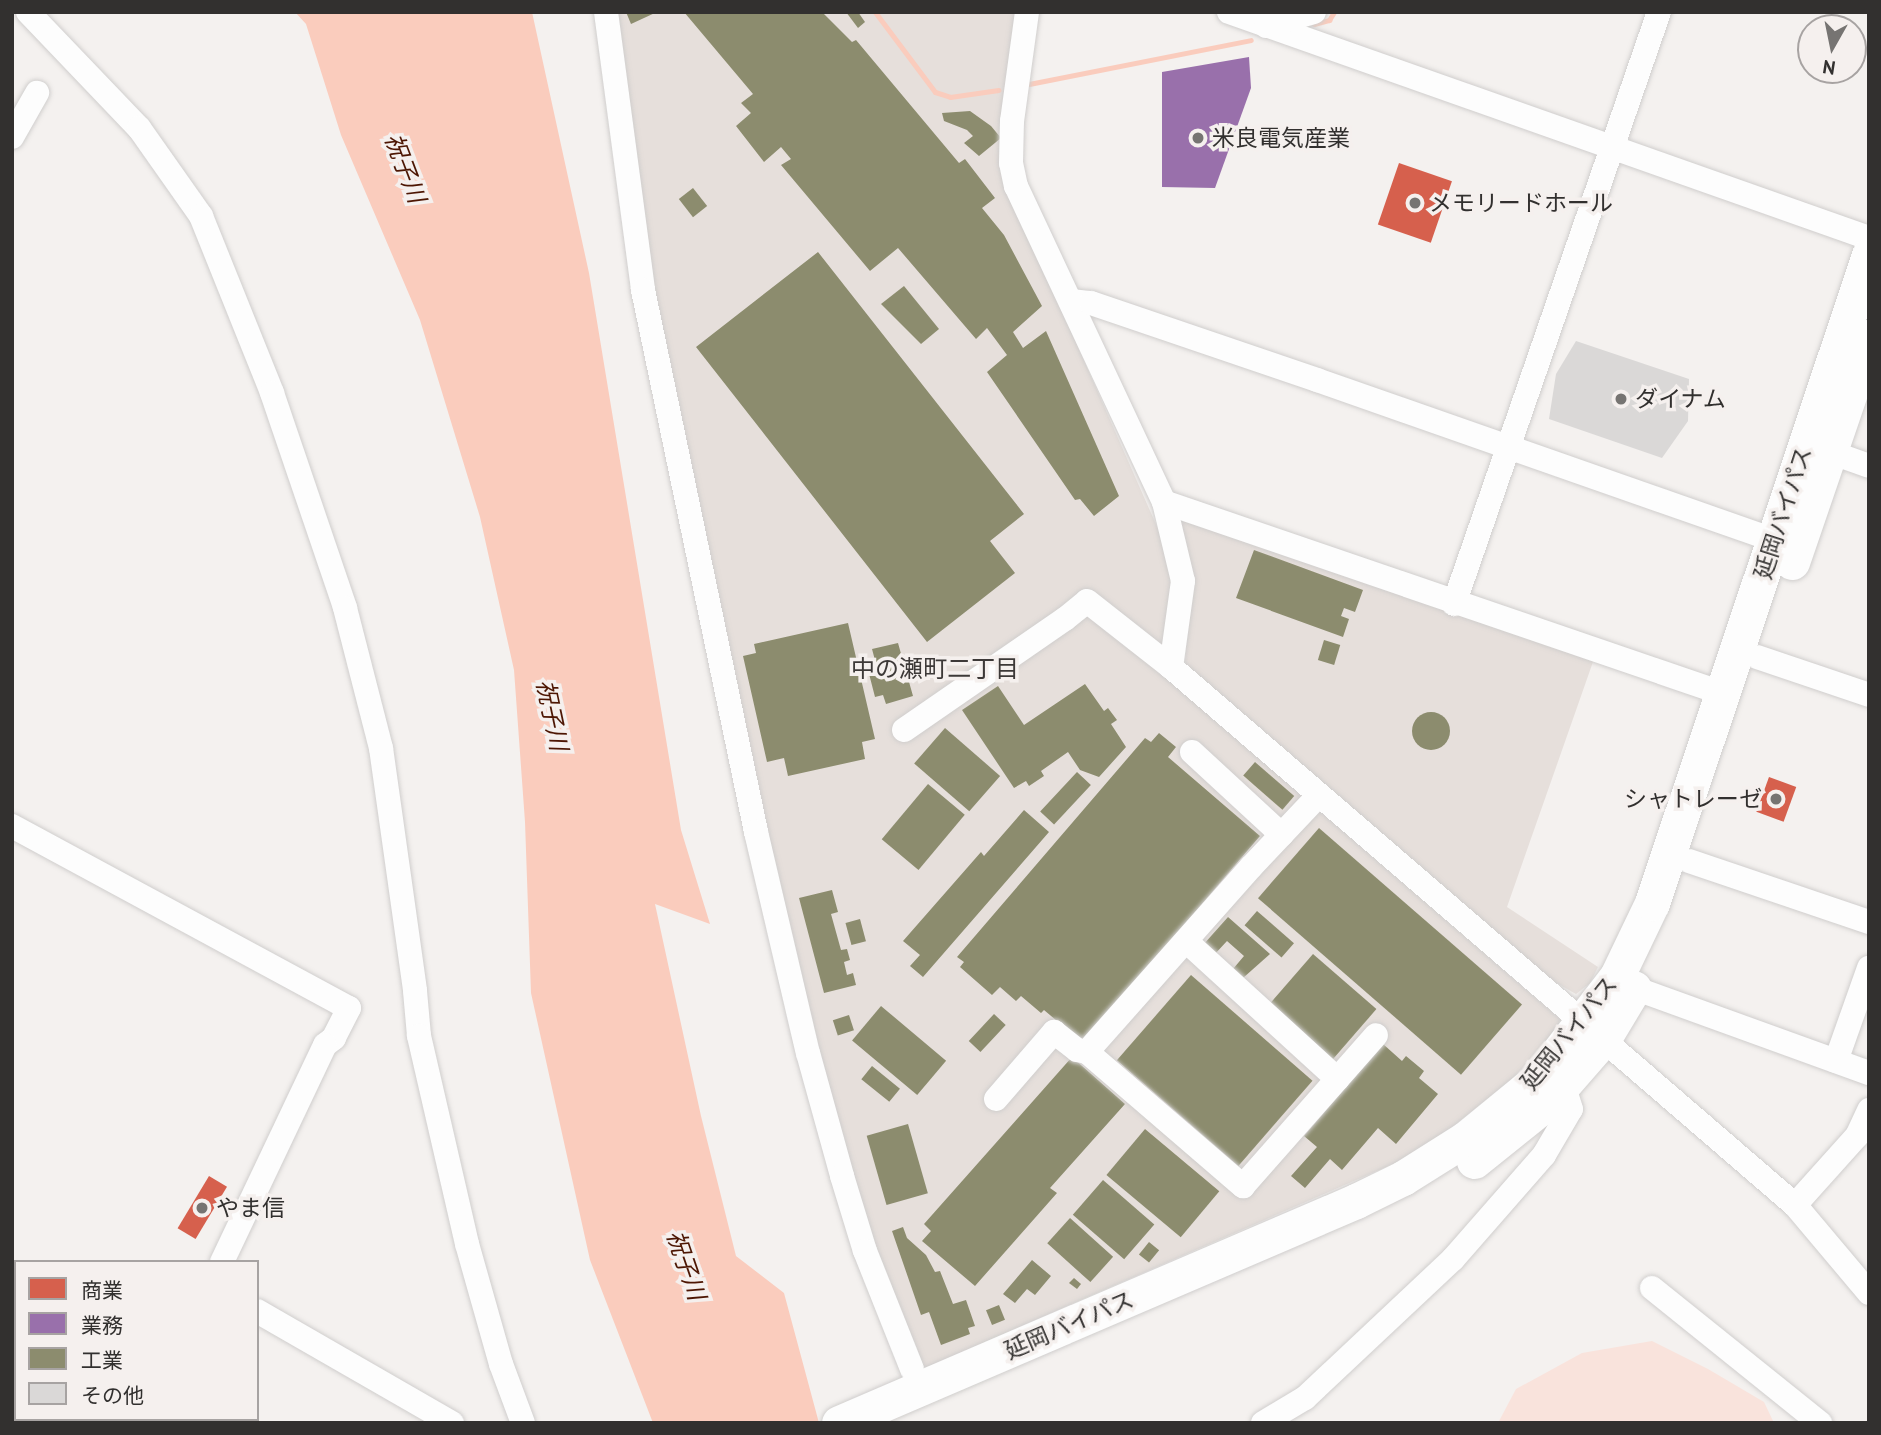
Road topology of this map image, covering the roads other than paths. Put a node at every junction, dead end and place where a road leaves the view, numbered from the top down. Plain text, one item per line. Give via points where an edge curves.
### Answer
1 (29, 12) edge
2 (606, 12) edge
3 (1027, 12) edge
4 (1229, 12) edge
5 (1314, 12) edge
6 (1659, 12) edge
7 (1266, 26) junction
8 (37, 93) dead end
9 (12, 137) edge
10 (1614, 148) junction
11 (1869, 238) edge
12 (1869, 256) edge
13 (1071, 301) junction
14 (1869, 337) edge
15 (1509, 448) junction
16 (1829, 452) junction
17 (1869, 466) edge
18 (1164, 502) junction
19 (1774, 540) junction
20 (1454, 604) junction
21 (1757, 657) junction
22 (1171, 667) junction
23 (1722, 693) junction
24 (1869, 695) edge
25 (904, 730) dead end
26 (1192, 752) dead end
27 (1320, 796) junction
28 (12, 826) edge
29 (1282, 835) junction
30 (1689, 861) junction
31 (1869, 922) edge
32 (1186, 941) junction
33 (1869, 968) edge
34 (1634, 988) junction
35 (1593, 1030) junction
36 (1376, 1035) dead end
37 (1087, 1052) junction
38 (1836, 1061) junction
39 (1869, 1073) edge
40 (1337, 1079) junction
41 (1563, 1085) junction
42 (996, 1098) dead end
43 (1869, 1110) edge
44 (1515, 1129) junction
45 (1540, 1159) junction
46 (1795, 1205) junction
47 (223, 1260) edge
48 (1652, 1288) dead end
49 (1869, 1293) edge
50 (259, 1312) edge
51 (917, 1390) junction
52 (452, 1423) edge
53 (523, 1423) edge
54 (839, 1423) edge
55 (890, 1423) edge
56 (1263, 1423) edge
57 (1820, 1423) edge

1 - 53 street via 139,128 201,216 272,393 345,608 381,748 419,1036 467,1244
2 - 51 street via 643,290 756,832 842,1176
3 - 13 street via 1011,163 1016,186
4 - 7 street
5 - 7 street
6 - 10 street
7 - 10 street
8 - 9 street
10 - 11 street
10 - 15 street
12 - 19 highway, 延岡バイパス
13 - 15 street via 1091,303
13 - 18 street
14 - 16 highway, 延岡バイパス
15 - 19 street
15 - 20 street
16 - 17 street
16 - 21 highway, 延岡バイパス
18 - 20 street
18 - 22 street via 1183,581
19 - 23 highway, 延岡バイパス
20 - 23 street
21 - 24 street
21 - 30 highway, 延岡バイパス
22 - 25 street via 1087,601
22 - 27 street
23 - 35 highway, 延岡バイパス via 1652,903
26 - 29 street
27 - 29 street
27 - 35 street
28 - 47 street via 349,1008 326,1045
29 - 32 street
30 - 31 street
30 - 34 highway, 延岡バイパス via 1672,913
32 - 37 street
32 - 40 street
33 - 38 street
34 - 35 highway, 延岡バイパス
34 - 38 street
35 - 41 highway, 延岡バイパス
35 - 46 street
35 - 51 highway, 延岡バイパス via 1465,1139 1403,1178
36 - 40 street
37 - 40 street via 1243,1186
37 - 42 street via 1054,1032
38 - 39 street
41 - 44 highway, 延岡バイパス
41 - 45 street via 1571,1109
43 - 46 street via 1857,1136
44 - 45 street
44 - 51 highway, 延岡バイパス via 1469,1165 1401,1205
45 - 56 street via 1453,1259 1363,1346 1305,1398
46 - 49 street
48 - 57 street
50 - 52 street
51 - 54 highway, 延岡バイパス
51 - 55 highway, 延岡バイパス

